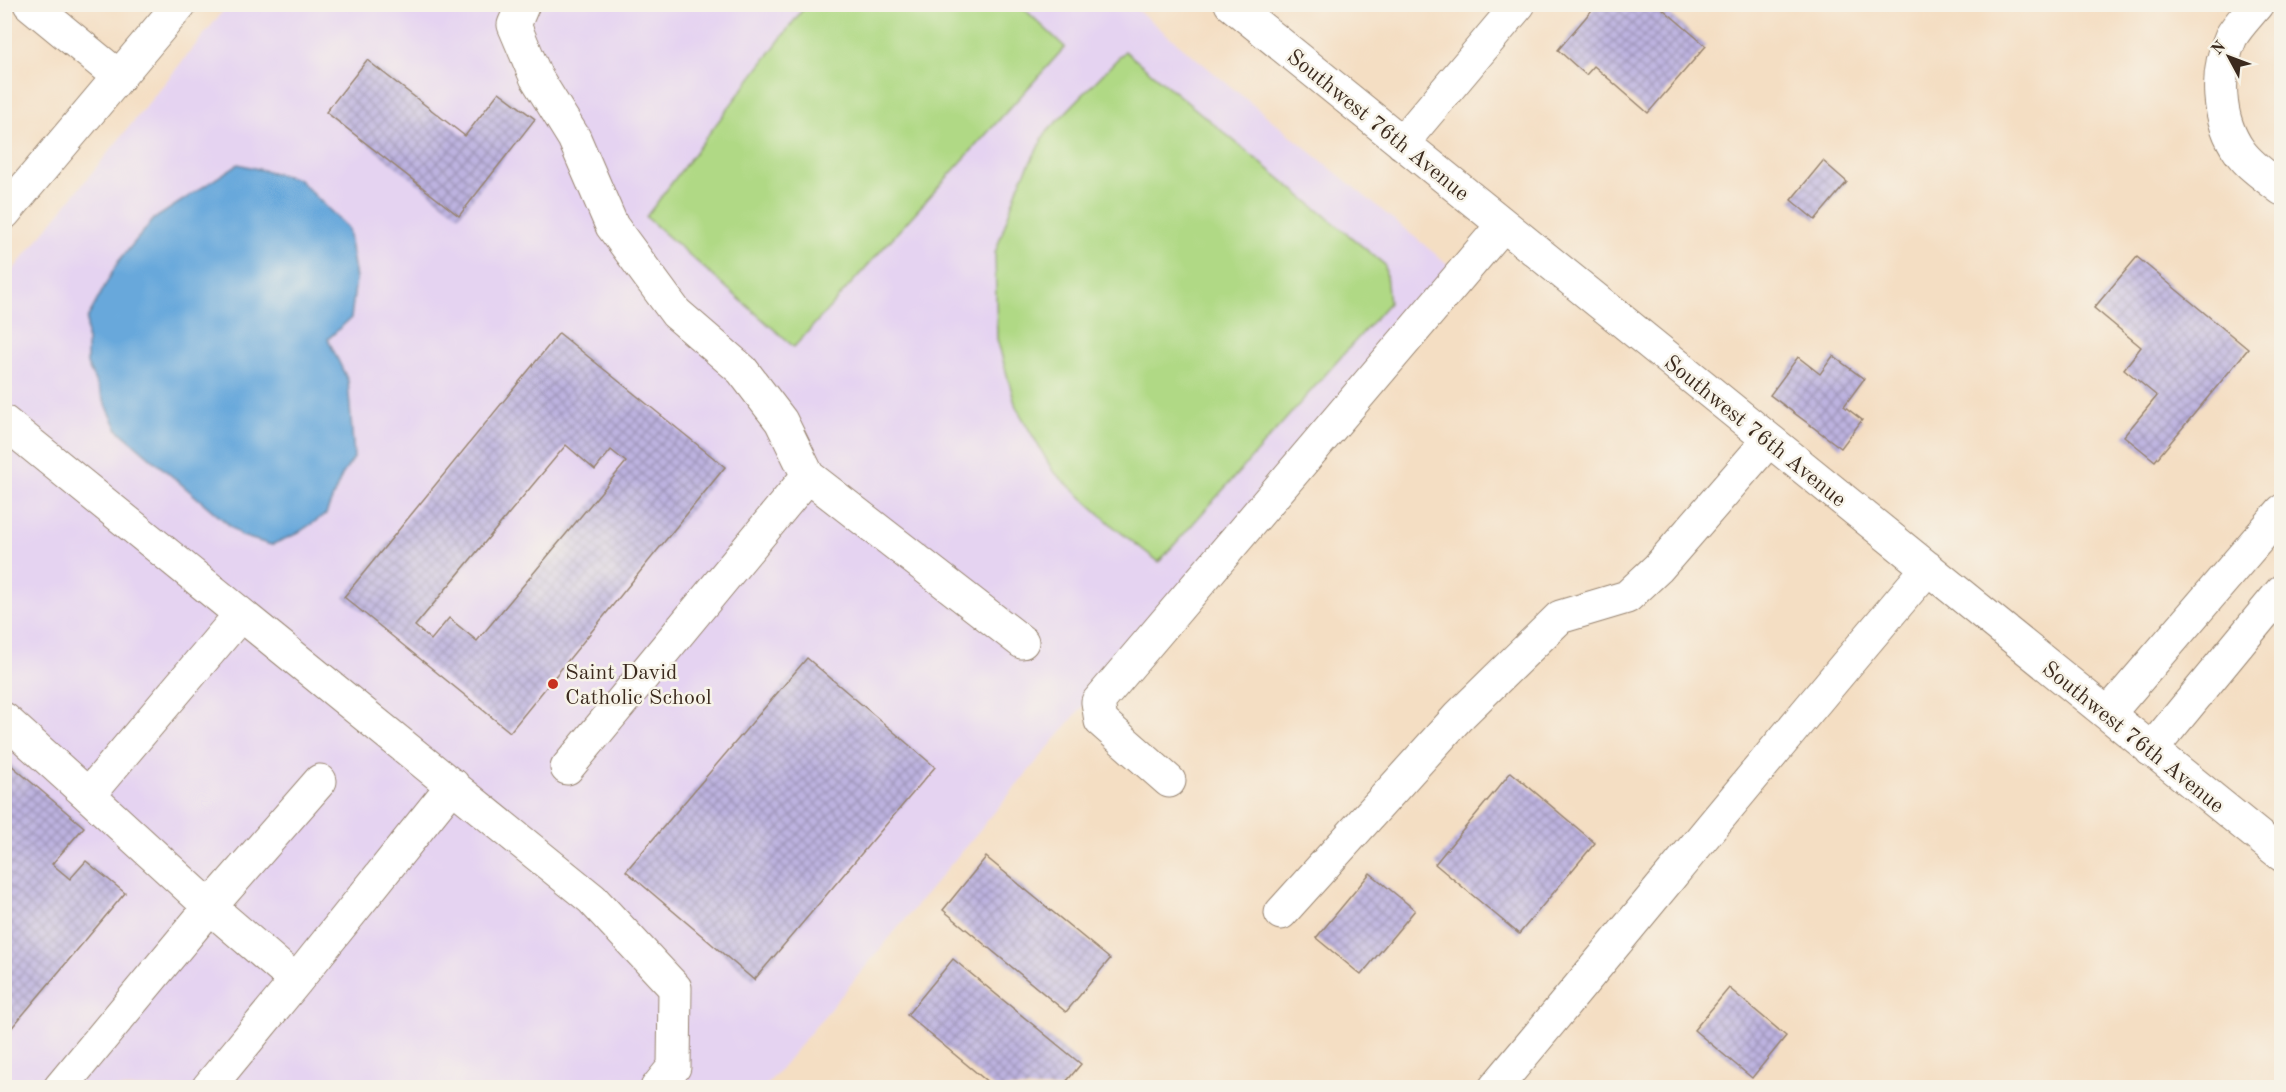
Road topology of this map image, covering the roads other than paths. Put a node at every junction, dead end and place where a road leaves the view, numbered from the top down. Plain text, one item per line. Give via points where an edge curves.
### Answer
1 (30, 4) edge
2 (180, 4) edge
3 (523, 4) edge
4 (1231, 4) edge
5 (1519, 4) edge
6 (2257, 4) edge
7 (119, 77) junction
8 (1402, 143) junction
9 (2282, 189) edge
10 (4, 213) edge
11 (1503, 225) junction
12 (4, 422) edge
13 (1769, 440) junction
14 (808, 477) junction
15 (2282, 512) edge
16 (1928, 568) junction
17 (2282, 591) edge
18 (241, 614) junction
19 (1022, 642) dead end
20 (2108, 714) junction
21 (4, 719) edge
22 (2151, 750) junction
23 (567, 768) dead end
24 (320, 781) dead end
25 (1169, 781) dead end
26 (453, 786) junction
27 (88, 795) junction
28 (2282, 855) edge
29 (210, 907) junction
30 (1281, 913) dead end
31 (296, 981) junction
32 (60, 1088) edge
33 (208, 1088) edge
34 (657, 1088) edge
35 (1495, 1088) edge

1 - 7 street
2 - 7 street
3 - 14 street via 514,25 536,77 574,138 612,226 676,313 742,370 781,421
4 - 8 street, Southwest 76th Avenue
5 - 8 street
6 - 9 street via 2232,36 2224,61 2221,103 2226,126 2241,153
7 - 10 street
8 - 11 street, Southwest 76th Avenue
11 - 13 street, Southwest 76th Avenue
11 - 25 street via 1098,702 1101,721
12 - 18 street
13 - 16 street, Southwest 76th Avenue
13 - 30 street via 1628,597 1560,617 1458,717
14 - 19 street
14 - 23 street
15 - 20 street
16 - 20 street, Southwest 76th Avenue
16 - 35 street via 1815,699
17 - 22 street
18 - 26 street
18 - 27 street
20 - 22 street, Southwest 76th Avenue
21 - 27 street
22 - 28 street, Southwest 76th Avenue
24 - 29 street
26 - 31 street
26 - 34 street via 592,899 675,988 674,1067
27 - 29 street
29 - 31 street
29 - 32 street
31 - 33 street

